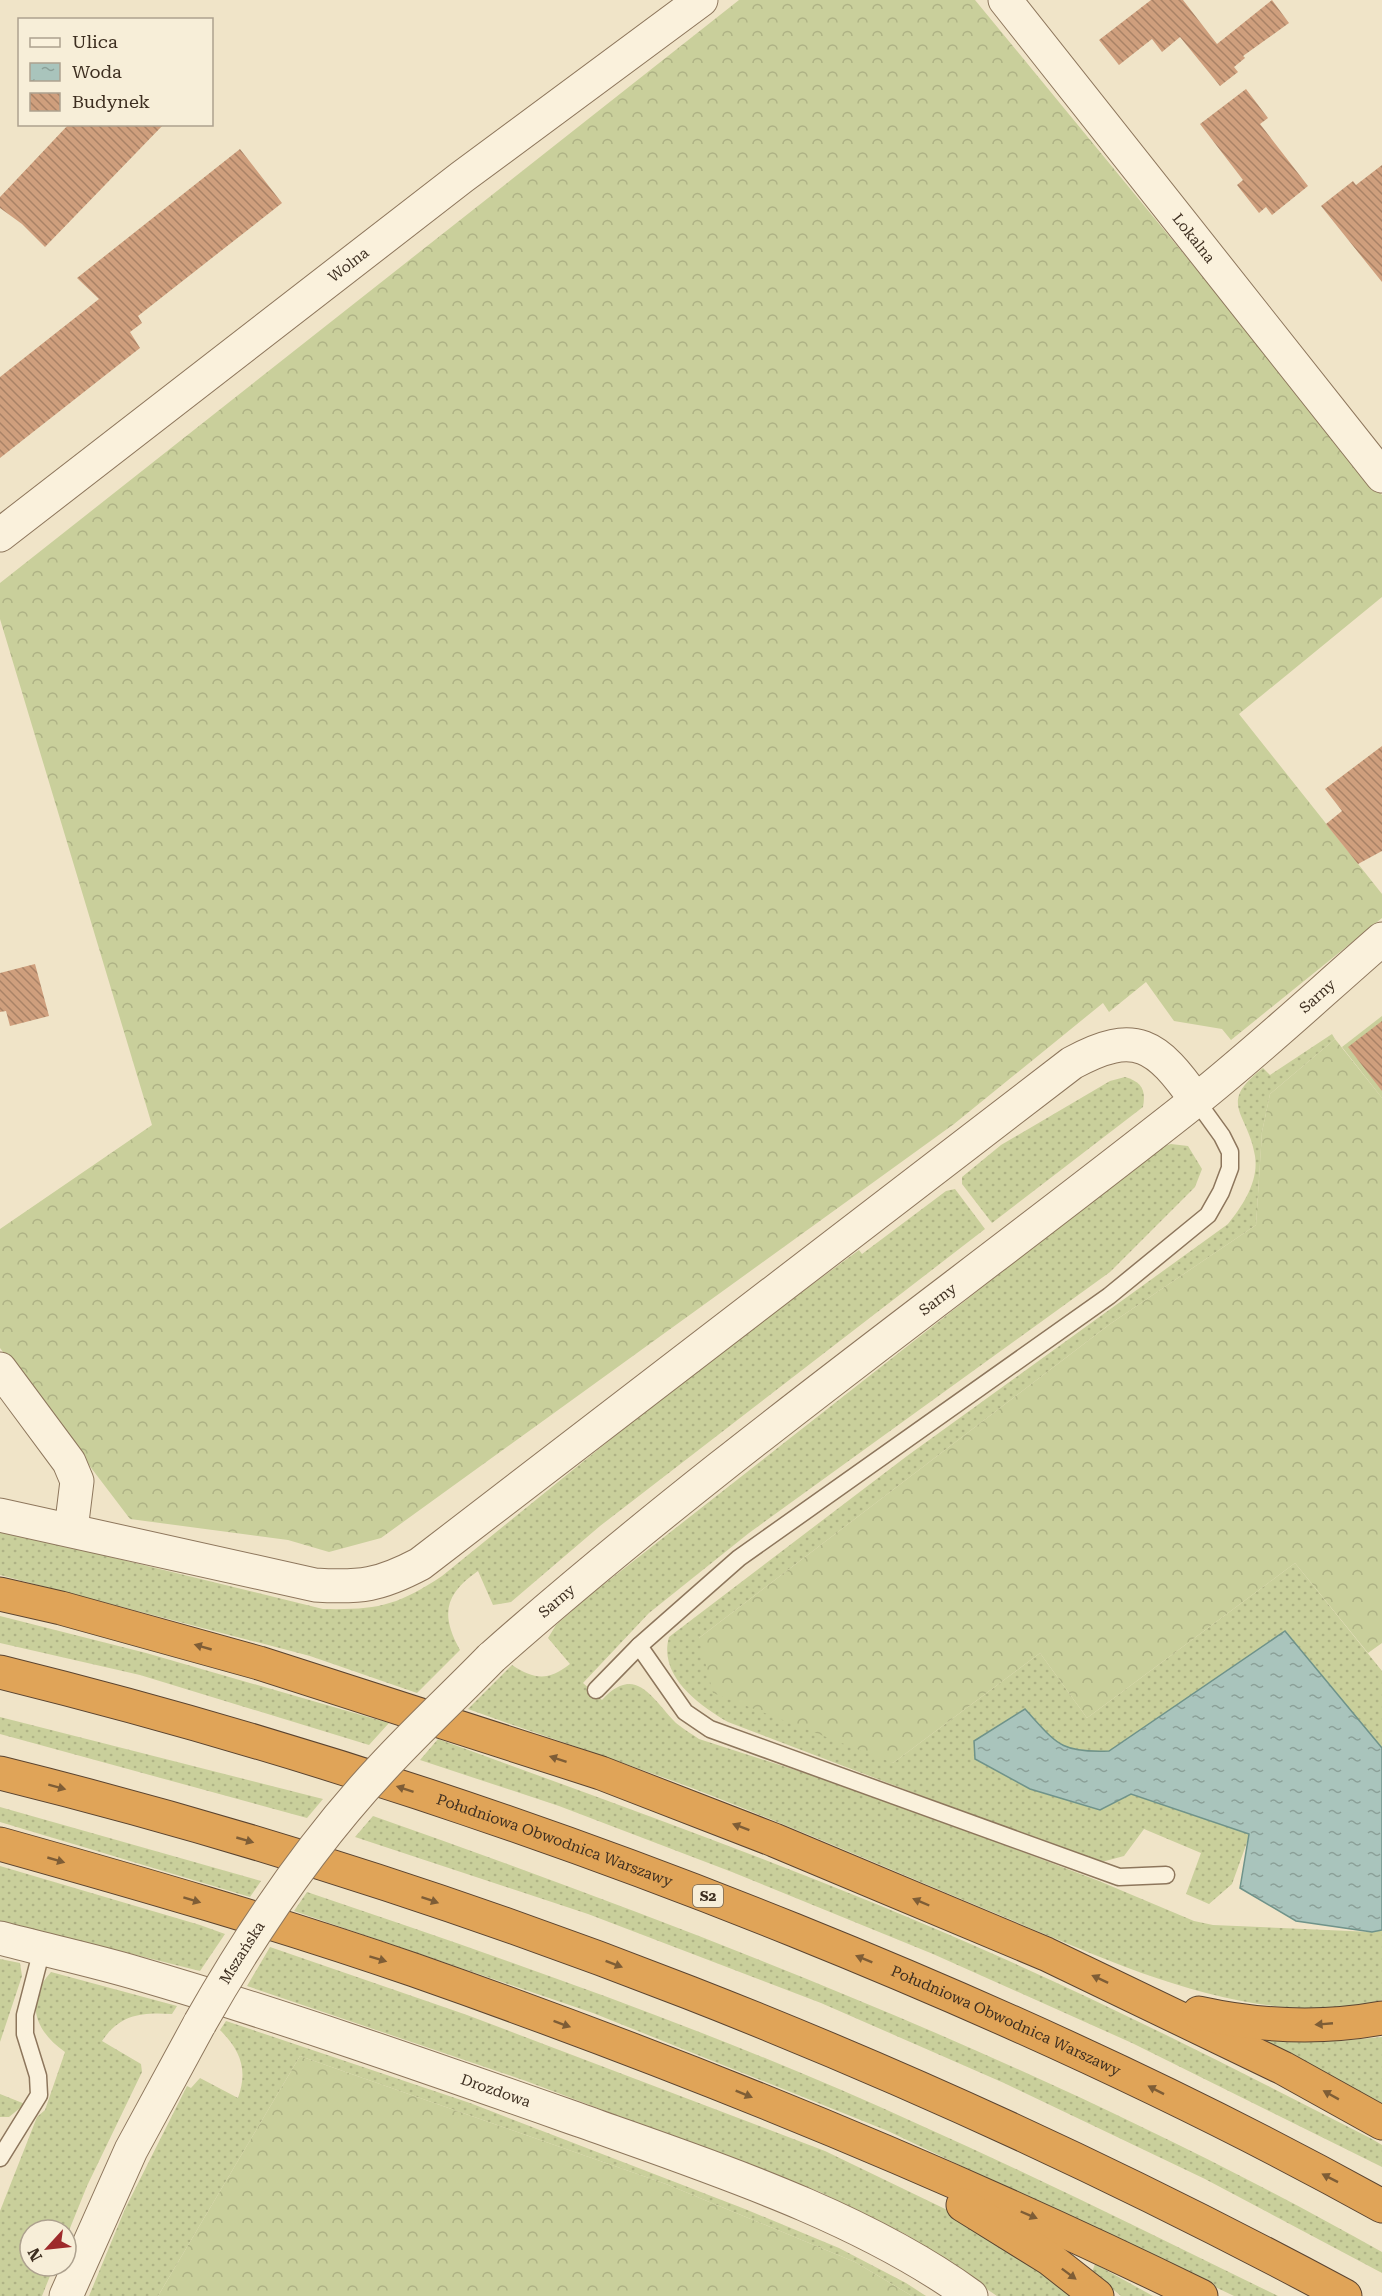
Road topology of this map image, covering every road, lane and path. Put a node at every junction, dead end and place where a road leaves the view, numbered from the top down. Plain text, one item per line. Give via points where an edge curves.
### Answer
1 (701, 0) edge
2 (1005, 0) edge
3 (1382, 476) edge
4 (0, 535) edge
5 (1382, 939) edge
6 (1196, 1100) junction
7 (0, 1370) edge
8 (0, 1515) edge
9 (71, 1530) junction
10 (0, 1594) edge
11 (639, 1646) junction
12 (490, 1658) joint
13 (0, 1672) edge
14 (596, 1690) dead end
15 (0, 1773) edge
16 (0, 1844) edge
17 (1166, 1875) dead end
18 (0, 1938) edge
19 (42, 1949) junction
20 (1153, 2003) junction
21 (1382, 2018) edge
22 (801, 2117) junction
23 (1382, 2123) edge
24 (0, 2158) edge
25 (1382, 2206) edge
26 (66, 2296) edge
27 (971, 2296) edge
28 (1097, 2296) edge
29 (1202, 2296) edge
30 (1345, 2296) edge

1 - 4 street, Wolna via 462,177
2 - 3 street, Lokalna
5 - 6 street, Sarny
6 - 9 street via 1182,1079 1149,1048 1124,1044 1099,1048 1072,1063 437,1552 397,1576 373,1585 315,1585
6 - 11 lane via 1230,1152 1230,1168 1208,1215 1109,1296 740,1558
6 - 12 street, Sarny via 829,1381 589,1572
7 - 9 street via 77,1481
8 - 9 street
20 -> 10 highway via 1047,1954 774,1840 601,1773 259,1663
11 - 14 lane
11 - 17 lane via 685,1712 710,1729 1119,1877
12 - 26 street, Mszańska, bridge via 381,1769 319,1844 230,1971 131,2150
25 -> 13 highway, Południowa Obwodnica Warszawy / S2 via 1162,2093 1002,2017 652,1874 313,1759
15 -> 30 highway via 286,1852 503,1924 706,1998 1059,2151
16 -> 22 highway via 411,1969
18 - 19 street, Drozdowa
19 - 24 lane via 25,2015 25,2034 38,2076 39,2095
19 - 27 street, Drozdowa via 134,1972 381,2050 709,2167 863,2231
21 -> 20 highway via 1315,2025 1238,2022
23 -> 20 highway
22 -> 28 highway via 981,2215 1050,2259
22 -> 29 highway via 1084,2239

